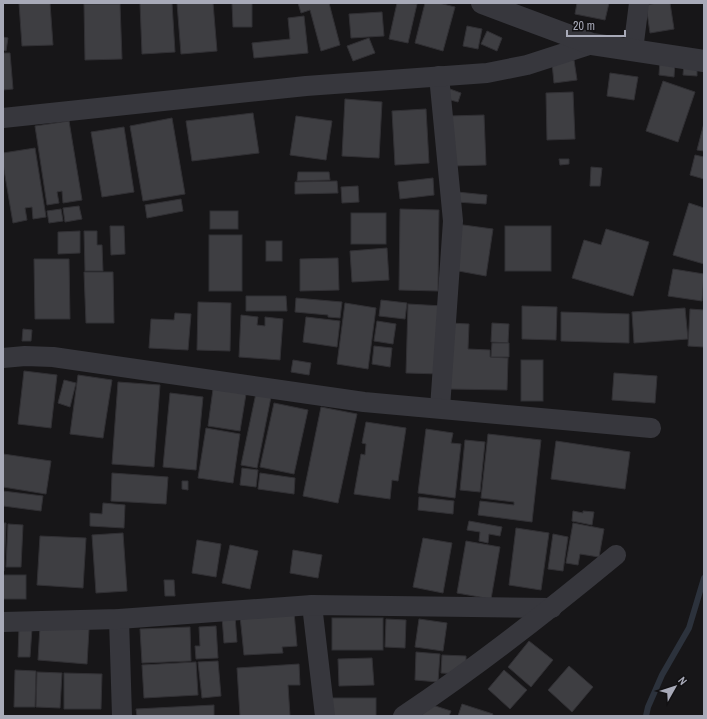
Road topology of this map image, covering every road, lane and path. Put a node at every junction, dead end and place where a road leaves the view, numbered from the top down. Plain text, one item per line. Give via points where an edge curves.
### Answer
1 (482, 3) edge
2 (639, 3) edge
3 (592, 44) junction
4 (633, 50) junction
5 (704, 61) edge
6 (439, 76) junction
7 (3, 118) edge
8 (3, 358) edge
9 (440, 408) junction
10 (651, 428) dead end
11 (616, 555) dead end
12 (312, 605) junction
13 (552, 608) junction
14 (119, 619) junction
15 (3, 622) edge
16 (122, 716) edge
17 (325, 716) edge
18 (403, 716) edge

1 - 3 street
2 - 4 street
3 - 4 street
3 - 6 street via 527,65 487,73
4 - 5 street
6 - 7 street via 306,86
6 - 9 street via 453,221
8 - 9 street via 53,357 364,402
9 - 10 street
11 - 13 street
12 - 13 street
12 - 14 street
12 - 17 street
13 - 18 street via 444,689
14 - 15 street
14 - 16 street

